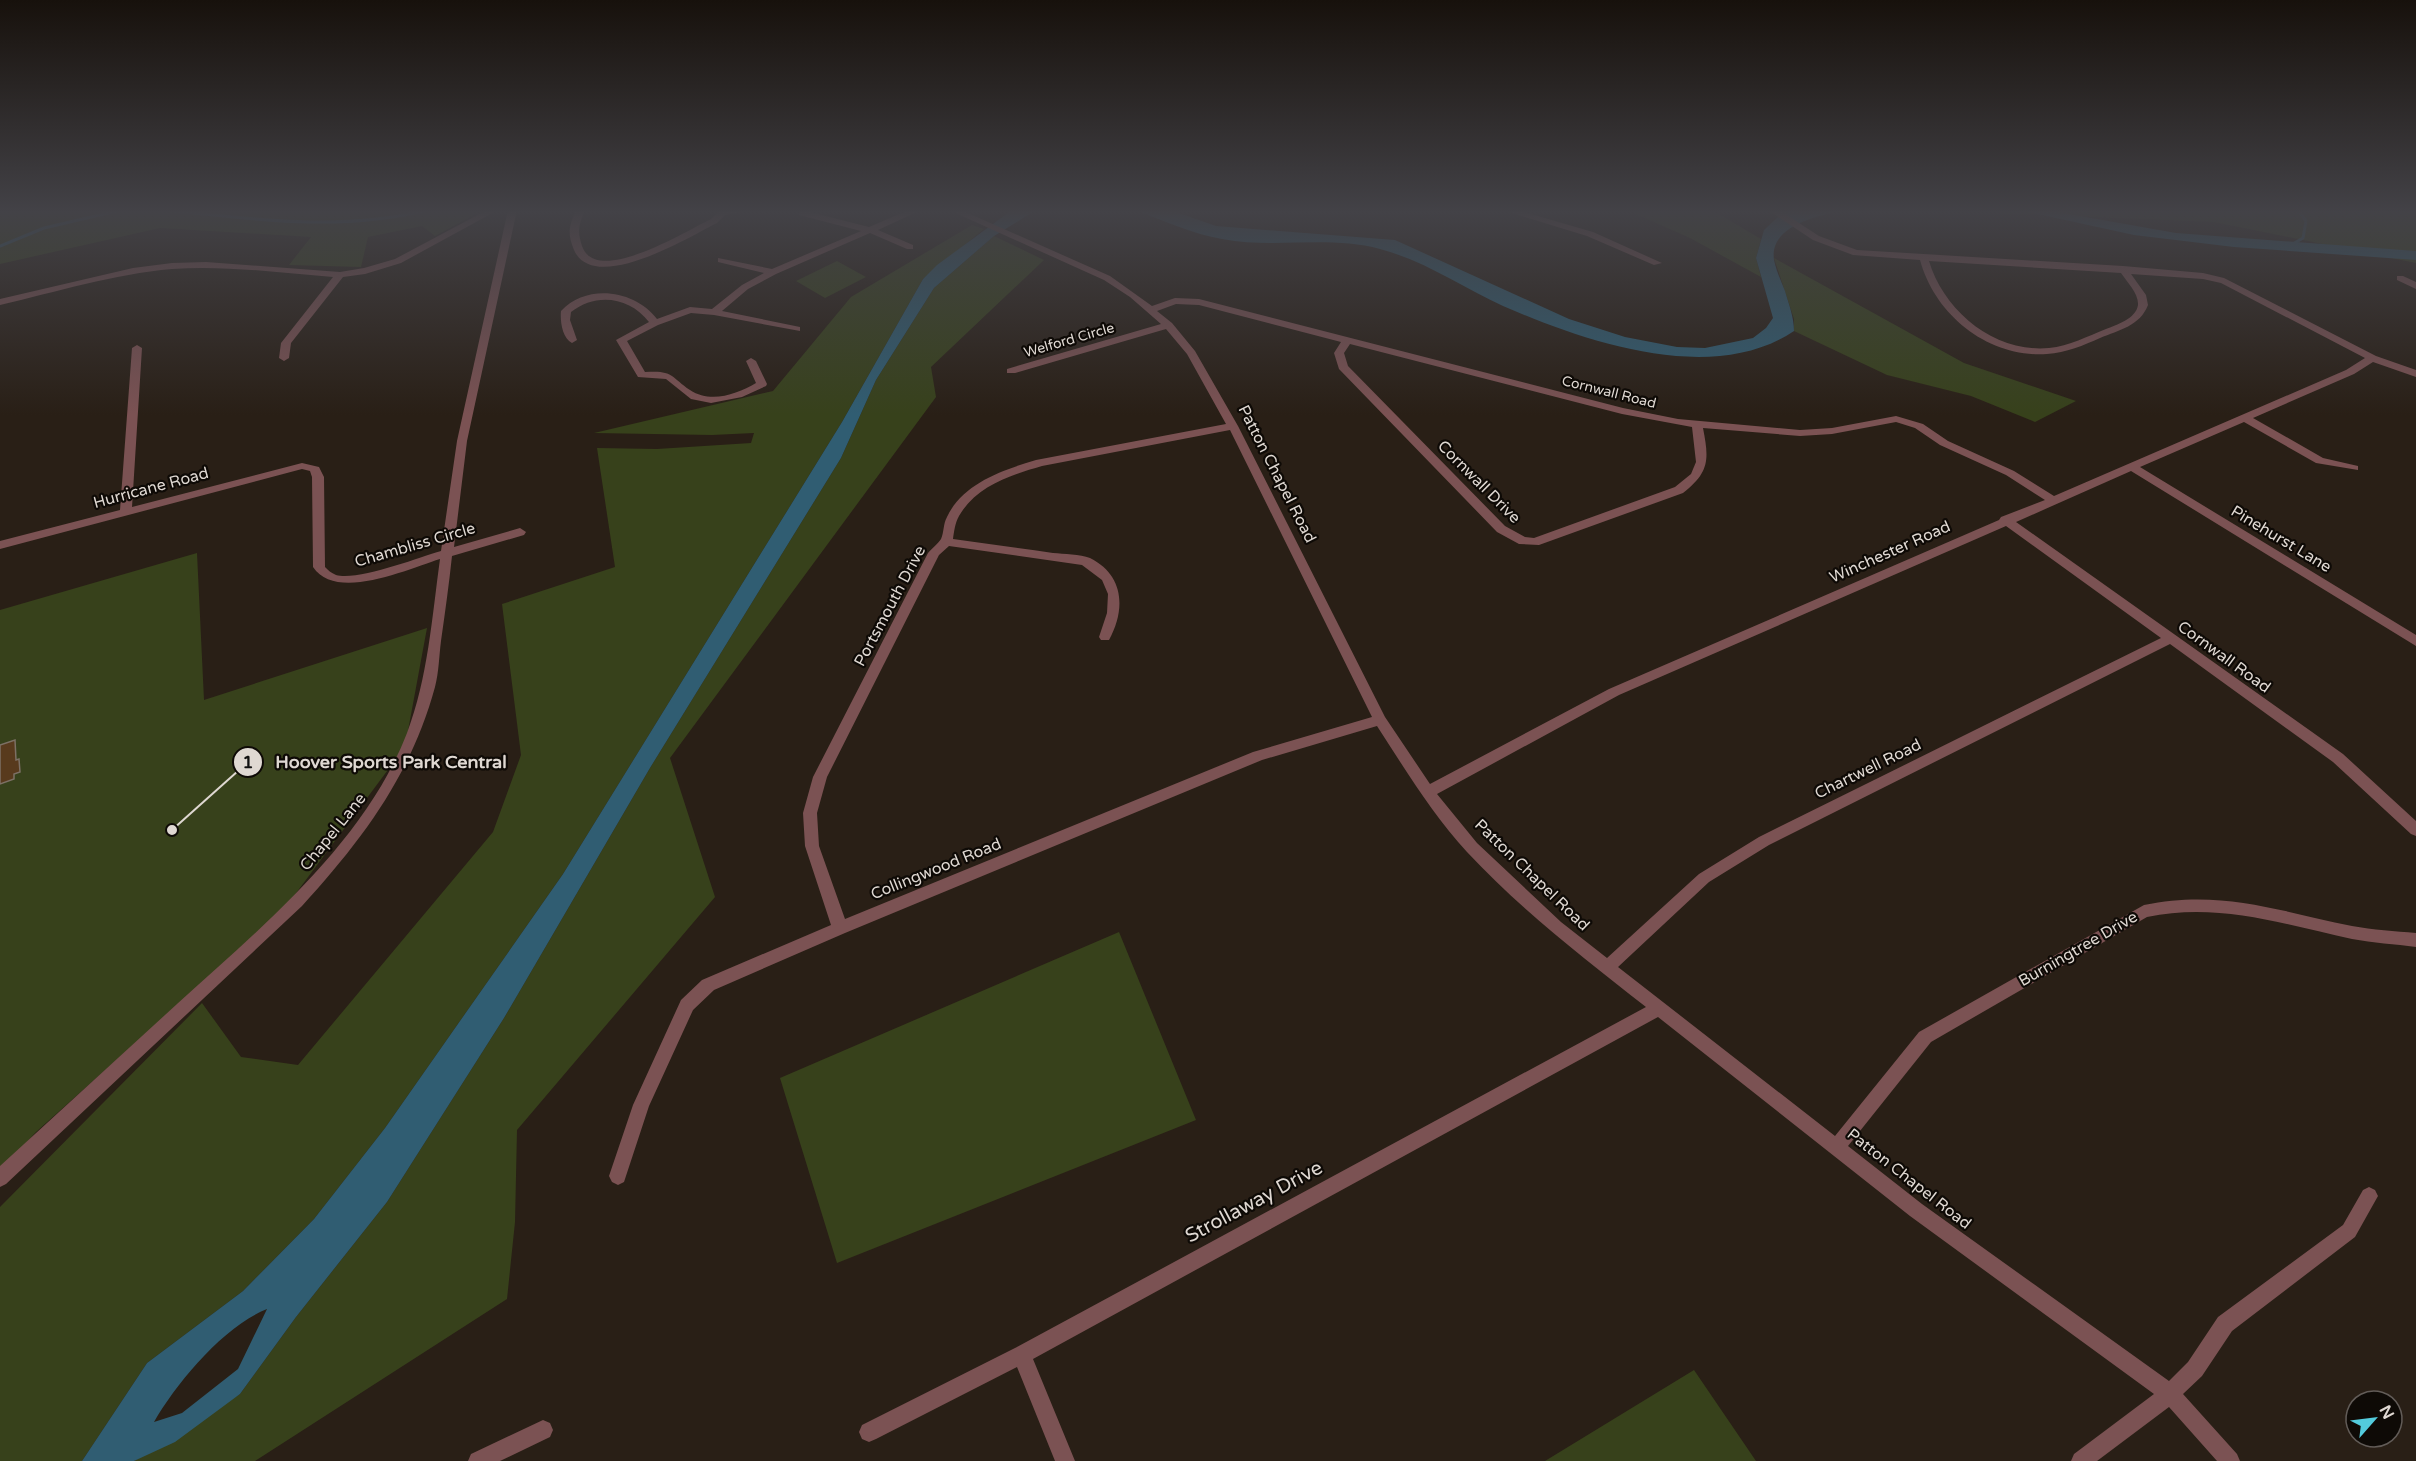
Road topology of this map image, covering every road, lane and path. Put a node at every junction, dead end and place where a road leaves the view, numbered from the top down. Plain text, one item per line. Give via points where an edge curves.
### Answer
1 (102, 278) edge
2 (337, 278) edge
3 (498, 278) edge
4 (761, 278) edge
5 (1107, 278) edge
6 (1933, 278) edge
7 (2129, 278) edge
8 (2212, 278) edge
9 (2400, 278) dead end
10 (2416, 286) edge
11 (0, 302) edge
12 (1151, 310) junction
13 (714, 312) junction
14 (655, 323) junction
15 (1168, 325) junction
16 (796, 329) dead end
17 (572, 340) dead end
18 (1347, 340) junction
19 (136, 348) dead end
20 (284, 358) dead end
21 (2372, 358) junction
22 (751, 361) dead end
23 (1011, 371) dead end
24 (2416, 374) edge
25 (2244, 418) junction
26 (1697, 424) junction
27 (1233, 426) junction
28 (310, 466) joint
29 (2130, 466) junction
30 (2354, 468) dead end
31 (2051, 500) junction
32 (126, 512) junction
33 (2004, 520) junction
34 (520, 532) dead end
35 (946, 542) junction
36 (0, 545) edge
37 (447, 554) junction
38 (1105, 637) dead end
39 (2170, 639) junction
40 (2416, 641) edge
41 (1380, 720) junction
42 (1428, 792) junction
43 (2416, 831) edge
44 (840, 928) junction
45 (2416, 940) edge
46 (1607, 967) junction
47 (1659, 1008) junction
48 (1838, 1146) junction
49 (618, 1176) dead end
50 (0, 1178) edge
51 (2369, 1196) dead end
52 (1022, 1355) junction
53 (2170, 1394) junction
54 (543, 1430) dead end
55 (868, 1432) dead end
56 (478, 1461) edge
57 (1065, 1461) edge
58 (2081, 1461) edge
59 (2230, 1461) edge

1 - 11 street
2 - 20 street via 286,343
3 - 37 street, Chapel Lane via 462,441
4 - 13 street
5 - 12 street, Patton Chapel Road
6 - 7 street via 1942,299 1964,320 1994,340 2037,351 2076,344 2132,322 2144,305
8 - 21 street
9 - 10 street
12 - 15 street, Patton Chapel Road
12 - 18 street, Cornwall Road via 1175,301 1199,302
13 - 14 street via 690,310
13 - 16 street
14 - 17 street via 650,314 628,302 598,295 566,311
14 - 22 street via 621,340 642,375 672,377 693,396 722,399 762,384
15 - 23 street, Welford Circle
15 - 27 street, Patton Chapel Road via 1191,353
18 - 26 street, Cornwall Road via 1632,413
18 - 26 street, Cornwall Drive via 1339,353 1343,367 1501,529 1523,541 1550,538 1679,490 1693,481 1703,462
19 - 32 street
21 - 24 street
21 - 25 street, Winchester Road via 2350,372
25 - 29 street, Winchester Road
25 - 30 street via 2320,461
26 - 31 street, Cornwall Road via 1800,433 1896,419 1919,426 1944,443 2010,472
27 - 35 street, Portsmouth Drive via 1007,472 981,486 961,504 947,528
27 - 41 street, Patton Chapel Road
28 - 32 street, Hurricane Road
28 - 37 street, Chambliss Circle via 318,477 319,567 323,574 334,579 358,579
29 - 31 street, Winchester Road
29 - 40 street, Pinehurst Lane
31 - 33 street, Winchester Road
32 - 36 street, Hurricane Road
33 - 39 street, Cornwall Road
33 - 42 street, Winchester Road via 1614,692
34 - 37 street, Chambliss Circle
35 - 38 street via 1085,561 1104,573 1113,586 1116,608
35 - 44 street, Portsmouth Drive via 934,553 818,786 810,813 812,846
37 - 50 street, Chapel Lane via 422,713 394,777 372,813 273,926
39 - 43 street, Cornwall Road via 2338,758
39 - 46 street, Chartwell Road via 1764,840 1704,878
41 - 42 street, Patton Chapel Road
41 - 44 street, Collingwood Road via 1258,756
42 - 46 street, Patton Chapel Road via 1472,847 1556,927
44 - 49 street, Collingwood Road via 708,984 687,1005 641,1105
45 - 48 street, Burningtree Drive via 2346,931 2238,905 2168,904 2144,911 1925,1037
46 - 47 street, Patton Chapel Road
47 - 48 street, Patton Chapel Road
47 - 52 street, Strollaway Drive
48 - 53 street, Patton Chapel Road via 1916,1210
51 - 53 street via 2349,1231 2224,1324 2195,1369
52 - 55 street, Strollaway Drive
52 - 57 street
53 - 58 street
53 - 59 street, Patton Chapel Road
54 - 56 street

